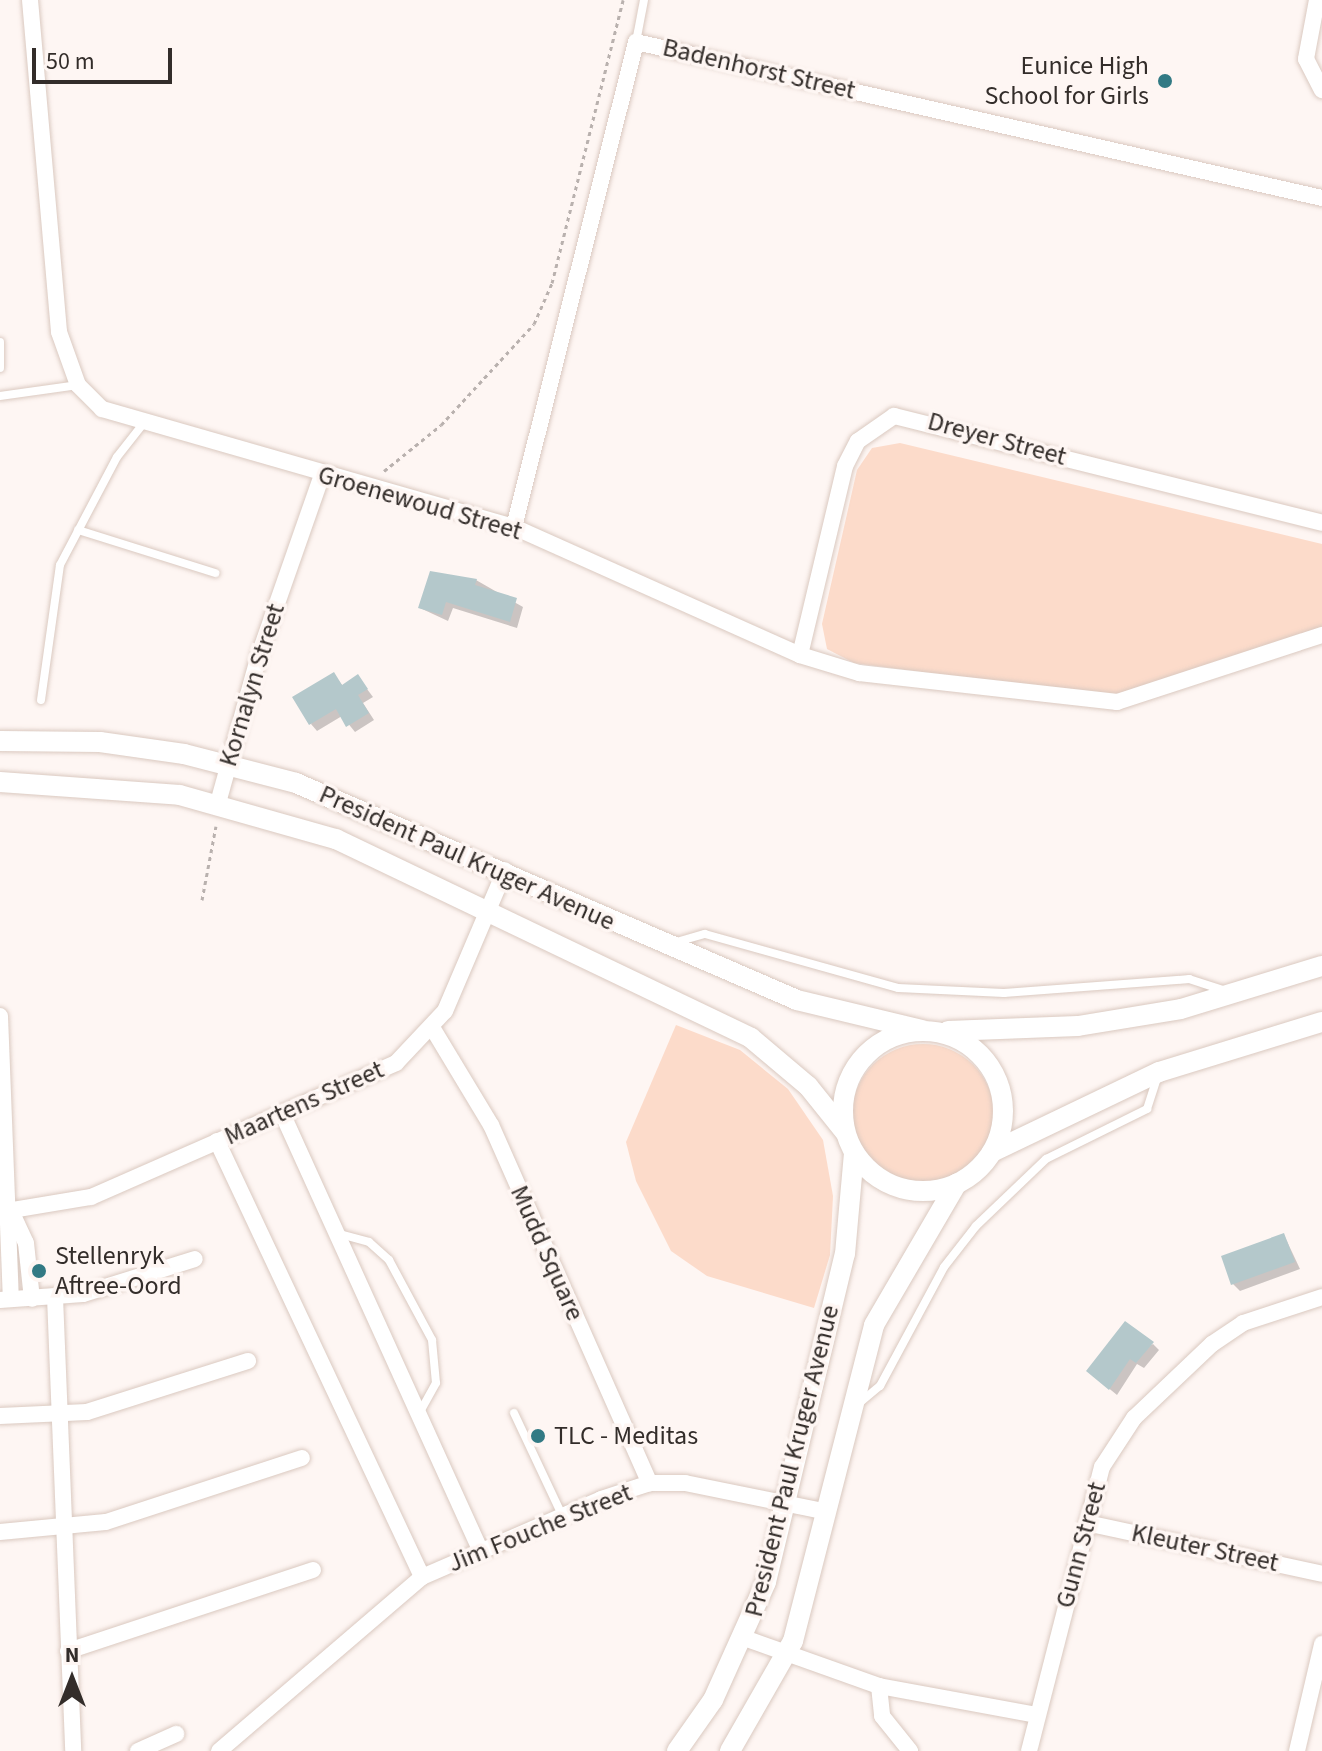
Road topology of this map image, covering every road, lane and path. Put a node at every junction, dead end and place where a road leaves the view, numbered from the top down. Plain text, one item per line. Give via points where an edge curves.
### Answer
1 (30, 0) edge
2 (623, 0) edge
3 (644, 0) edge
4 (1317, 0) edge
5 (636, 42) junction
6 (1322, 90) edge
7 (1322, 198) edge
8 (0, 342) edge
9 (0, 368) edge
10 (78, 385) junction
11 (0, 396) edge
12 (143, 424) junction
13 (322, 475) junction
14 (360, 486) junction
15 (1322, 523) edge
16 (514, 527) junction
17 (78, 530) junction
18 (215, 573) dead end
19 (810, 619) junction
20 (1322, 635) edge
21 (800, 655) junction
22 (822, 663) junction
23 (41, 700) dead end
24 (0, 741) edge
25 (227, 762) junction
26 (0, 782) edge
27 (218, 803) junction
28 (505, 870) junction
29 (202, 900) dead end
30 (489, 907) junction
31 (666, 948) junction
32 (1322, 966) edge
33 (1236, 994) junction
34 (0, 1016) edge
35 (1322, 1022) edge
36 (433, 1029) junction
37 (931, 1031) junction
38 (1159, 1072) junction
39 (282, 1113) junction
40 (845, 1132) junction
41 (217, 1141) junction
42 (992, 1152) junction
43 (854, 1153) junction
44 (957, 1183) junction
45 (5, 1211) edge
46 (336, 1233) junction
47 (195, 1259) dead end
48 (55, 1297) junction
49 (1322, 1297) edge
50 (6, 1299) edge
51 (32, 1299) junction
52 (248, 1361) dead end
53 (848, 1410) junction
54 (514, 1413) dead end
55 (58, 1415) junction
56 (419, 1415) junction
57 (0, 1416) edge
58 (302, 1458) dead end
59 (650, 1483) junction
60 (784, 1505) junction
61 (827, 1512) junction
62 (562, 1515) junction
63 (1087, 1523) junction
64 (64, 1529) junction
65 (0, 1532) edge
66 (479, 1548) junction
67 (313, 1570) dead end
68 (1322, 1574) edge
69 (422, 1577) junction
70 (744, 1638) junction
71 (1322, 1644) edge
72 (68, 1651) junction
73 (786, 1653) junction
74 (879, 1686) junction
75 (1037, 1715) junction
76 (176, 1734) dead end
77 (73, 1751) edge
78 (138, 1751) edge
79 (219, 1751) edge
80 (677, 1751) edge
81 (730, 1751) edge
82 (910, 1751) edge
83 (1029, 1751) edge
84 (1297, 1751) edge

1 - 10 street, Groenewoud Street via 59,332
2 - 14 path via 552,283 534,324 410,454
3 - 5 lane
4 - 6 street via 1306,59
5 - 7 street, Badenhorst Street
5 - 16 street, Badenhorst Street
8 - 9 lane
10 - 11 lane
10 - 12 street, Groenewoud Street via 102,409
12 - 13 street, Groenewoud Street
12 - 17 lane
13 - 14 street, Groenewoud Street
13 - 25 street, Kornalyn Street
14 - 16 street, Groenewoud Street
15 - 19 street, Dreyer Street via 894,416 858,441 845,466
16 - 21 street, Groenewoud Street
17 - 18 lane
17 - 23 lane via 50,606
19 - 21 street, Dreyer Street
19 - 22 street, Dreyer Street
20 - 22 street, Groenewoud Street via 1117,702
21 - 22 street, Groenewoud Street
24 - 25 street, President Paul Kruger Avenue via 100,742
25 - 27 street, Kornalyn Street
25 - 28 street, President Paul Kruger Avenue via 366,808
26 - 27 street, President Paul Kruger Avenue via 129,787
27 - 29 path, Kornalyn Street
27 - 30 street, President Paul Kruger Avenue via 336,839
28 - 30 street, Maartens Street
28 - 31 street, President Paul Kruger Avenue
30 - 36 street, Maartens Street
30 - 40 street, President Paul Kruger Avenue via 751,1038 808,1086
31 - 33 lane via 705,934 898,988 1004,993 1189,979
31 - 37 street, President Paul Kruger Avenue via 797,1000
32 - 33 street, President Paul Kruger Avenue
33 - 37 street, President Paul Kruger Avenue via 1078,1026
34 - 45 street
35 - 38 street
36 - 39 street, Maartens Street via 396,1063
36 - 59 street, Mudd Square via 491,1125
37 - 40 street via 868,1051 842,1103
37 - 42 street via 964,1041 997,1079 1004,1104
38 - 42 street
38 - 53 lane via 1147,1109 1046,1159 976,1226 944,1267 880,1386
39 - 41 street, Maartens Street
39 - 46 street
40 - 43 street
41 - 45 street, Maartens Street via 91,1197
41 - 69 street
42 - 44 street
43 - 44 street via 894,1187 921,1192
43 - 60 street, President Paul Kruger Avenue via 845,1254
44 - 53 street, President Paul Kruger Avenue via 874,1325
45 - 50 street
45 - 51 street via 26,1243
46 - 56 street
46 - 56 lane via 369,1242 389,1260 432,1340 436,1383
47 - 48 street
48 - 51 street
48 - 55 street
49 - 63 street, Gunn Street via 1243,1323 1176,1376 1134,1418 1102,1467
50 - 51 street
52 - 55 street
53 - 61 street, President Paul Kruger Avenue
54 - 62 lane
55 - 57 street
55 - 64 street
56 - 66 street
58 - 64 street
59 - 60 street, Jim Fouche Street via 702,1485
59 - 62 street, Jim Fouche Street
60 - 61 street, Jim Fouche Street
60 - 70 street, President Paul Kruger Avenue
61 - 73 street, President Paul Kruger Avenue
62 - 66 street, Jim Fouche Street
63 - 68 street, Kleuter Street
63 - 75 street, Gunn Street
64 - 65 street
64 - 72 street
66 - 69 street, Jim Fouche Street
67 - 72 street
69 - 79 street, Jim Fouche Street
70 - 73 street
70 - 80 street, President Paul Kruger Avenue
71 - 84 street
72 - 77 street
73 - 74 street
73 - 81 street, President Paul Kruger Avenue
74 - 75 street
74 - 82 street via 882,1716
75 - 83 street, Gunn Street
76 - 78 street

